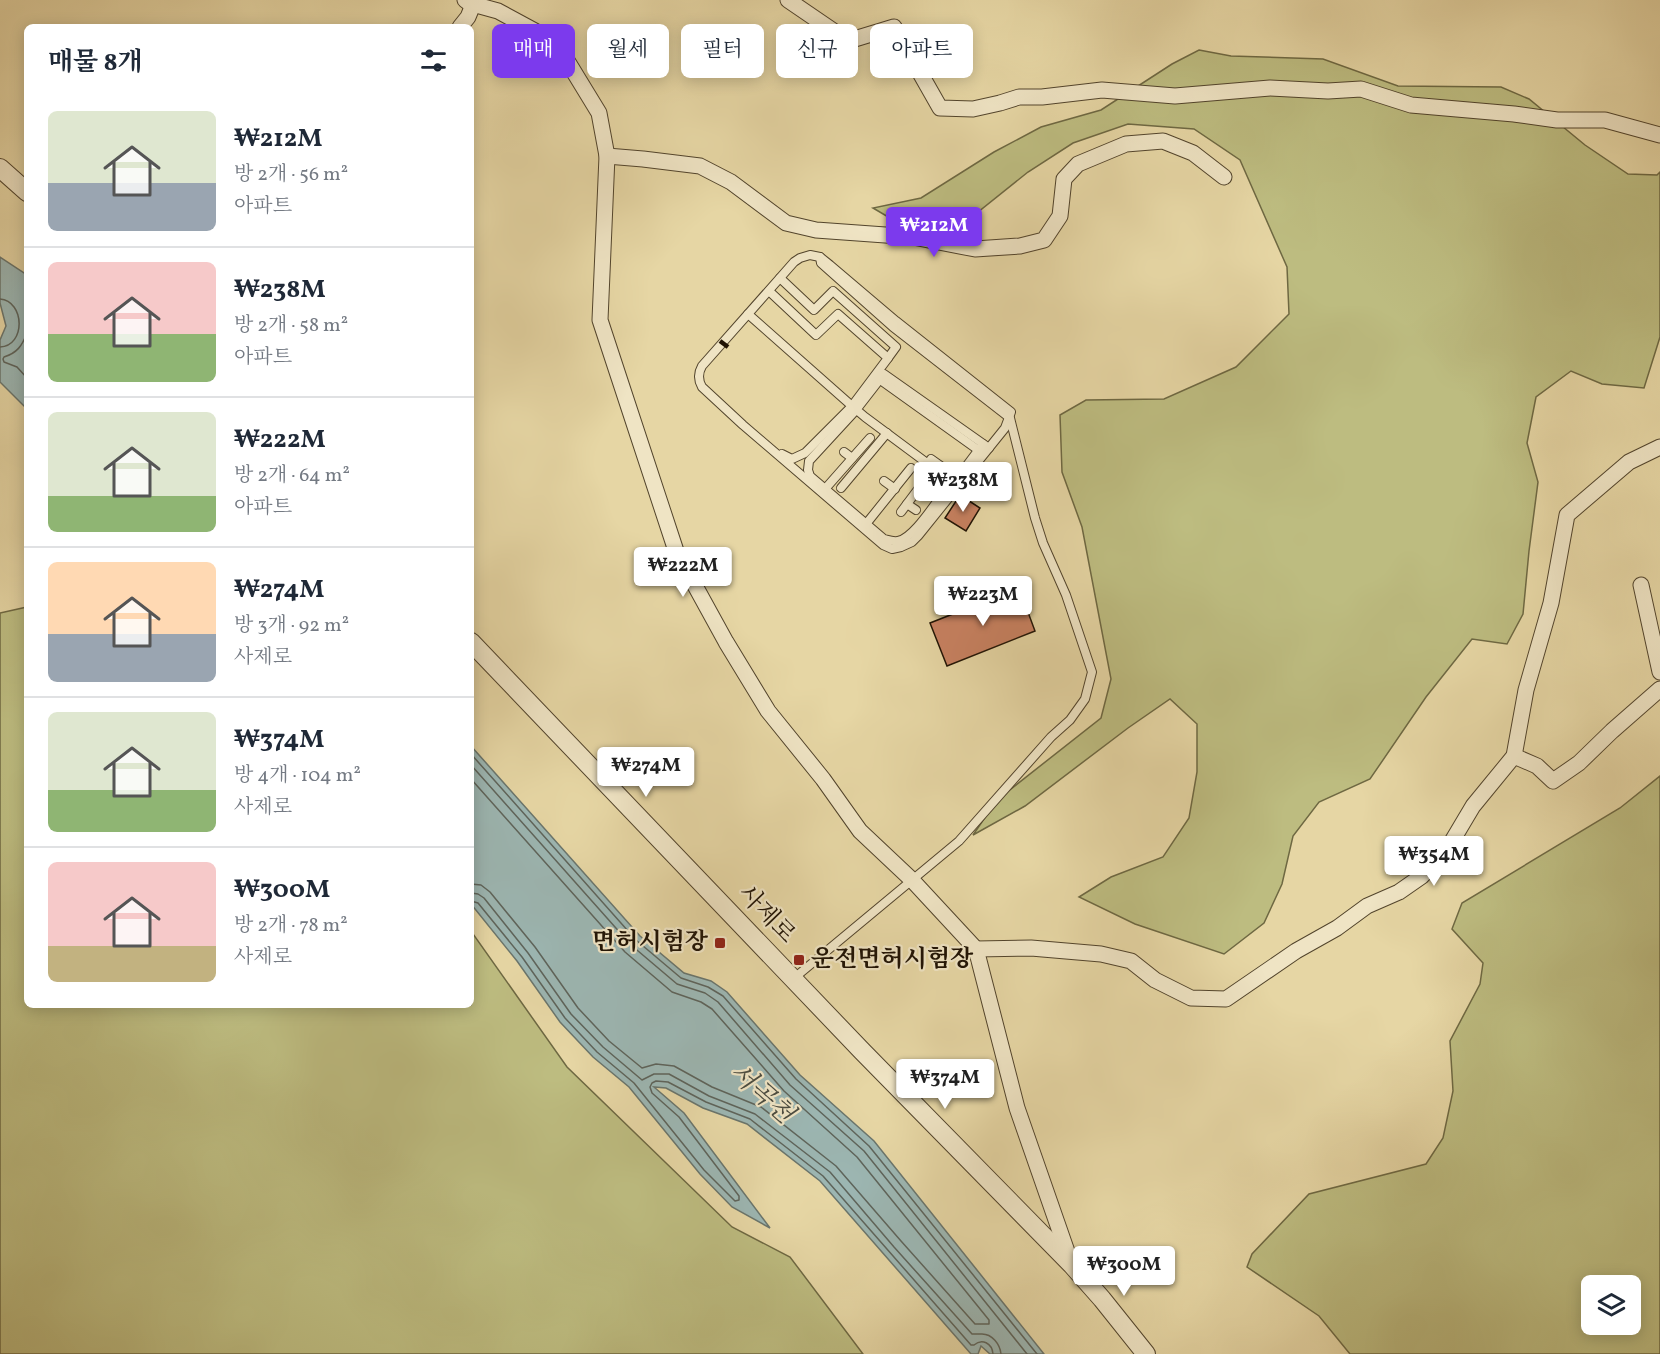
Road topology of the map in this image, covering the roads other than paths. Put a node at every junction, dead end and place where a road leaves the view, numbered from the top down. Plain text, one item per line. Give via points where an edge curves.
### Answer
1 (788, 0) edge
2 (471, 1) edge
3 (462, 24) edge
4 (1660, 135) edge
5 (607, 156) junction
6 (0, 168) edge
7 (1224, 177) dead end
8 (24, 189) edge
9 (780, 278) junction
10 (769, 291) junction
11 (751, 313) junction
12 (888, 358) junction
13 (855, 406) junction
14 (1011, 415) junction
15 (887, 433) junction
16 (870, 438) dead end
17 (1660, 447) edge
18 (984, 449) junction
19 (844, 452) dead end
20 (852, 458) junction
21 (911, 468) dead end
22 (933, 468) junction
23 (884, 481) dead end
24 (841, 488) dead end
25 (825, 489) junction
26 (895, 489) junction
27 (908, 504) junction
28 (916, 510) dead end
29 (901, 512) dead end
30 (866, 524) junction
31 (1641, 585) dead end
32 (474, 645) edge
33 (1660, 672) edge
34 (1660, 689) edge
35 (1514, 756) junction
36 (912, 880) junction
37 (976, 950) junction
38 (794, 979) junction
39 (1072, 1265) junction
40 (1146, 1354) edge

1 - 4 street via 848,41 894,27 940,108 973,109 1018,97 1102,90 1175,96 1270,88 1361,89 1411,105 1557,120 1605,120
2 - 3 street
2 - 5 street via 535,31 564,54 599,113
5 - 7 street via 700,166 731,182 786,223 816,230 913,237 975,249 1044,240 1060,216 1064,179 1078,164 1126,144 1163,141 1193,153
5 - 36 street via 600,320 676,551 768,711 860,831
6 - 8 street
9 - 10 lane
9 - 12 lane via 814,310 833,291 896,347
9 - 14 lane via 800,258 820,257
10 - 11 lane
10 - 12 lane via 816,335 838,314
11 - 13 lane
11 - 13 lane via 708,363 702,374 707,387 788,458 796,458 810,449
11 - 18 lane via 702,366 702,387 883,545 892,549 912,542 948,501
12 - 13 lane
13 - 15 lane
13 - 18 lane via 879,380
13 - 18 lane via 955,476
13 - 25 lane via 809,461 810,476
14 - 18 lane via 1005,428
14 - 36 lane via 1035,518 1092,672 1086,699 1070,720 959,841
15 - 22 lane
15 - 24 lane via 856,477
16 - 20 lane
17 - 35 street via 1629,462 1567,515 1551,603 1526,690
19 - 20 lane
20 - 25 lane
21 - 26 lane
22 - 27 lane
22 - 30 lane via 947,478 948,487 907,537 888,540
23 - 26 lane
25 - 30 lane
26 - 30 lane
27 - 28 lane
27 - 29 lane
31 - 33 street
32 - 38 street, 사제로
34 - 35 street via 1579,763 1553,781 1537,766
35 - 37 street via 1473,806 1448,848 1422,876 1399,892 1367,906 1226,999 1191,998 1155,980 1131,961 1101,954 1031,948
36 - 37 street
36 - 38 lane
37 - 39 street via 1017,1108
38 - 39 street, 사제로
39 - 40 street, 사제로

